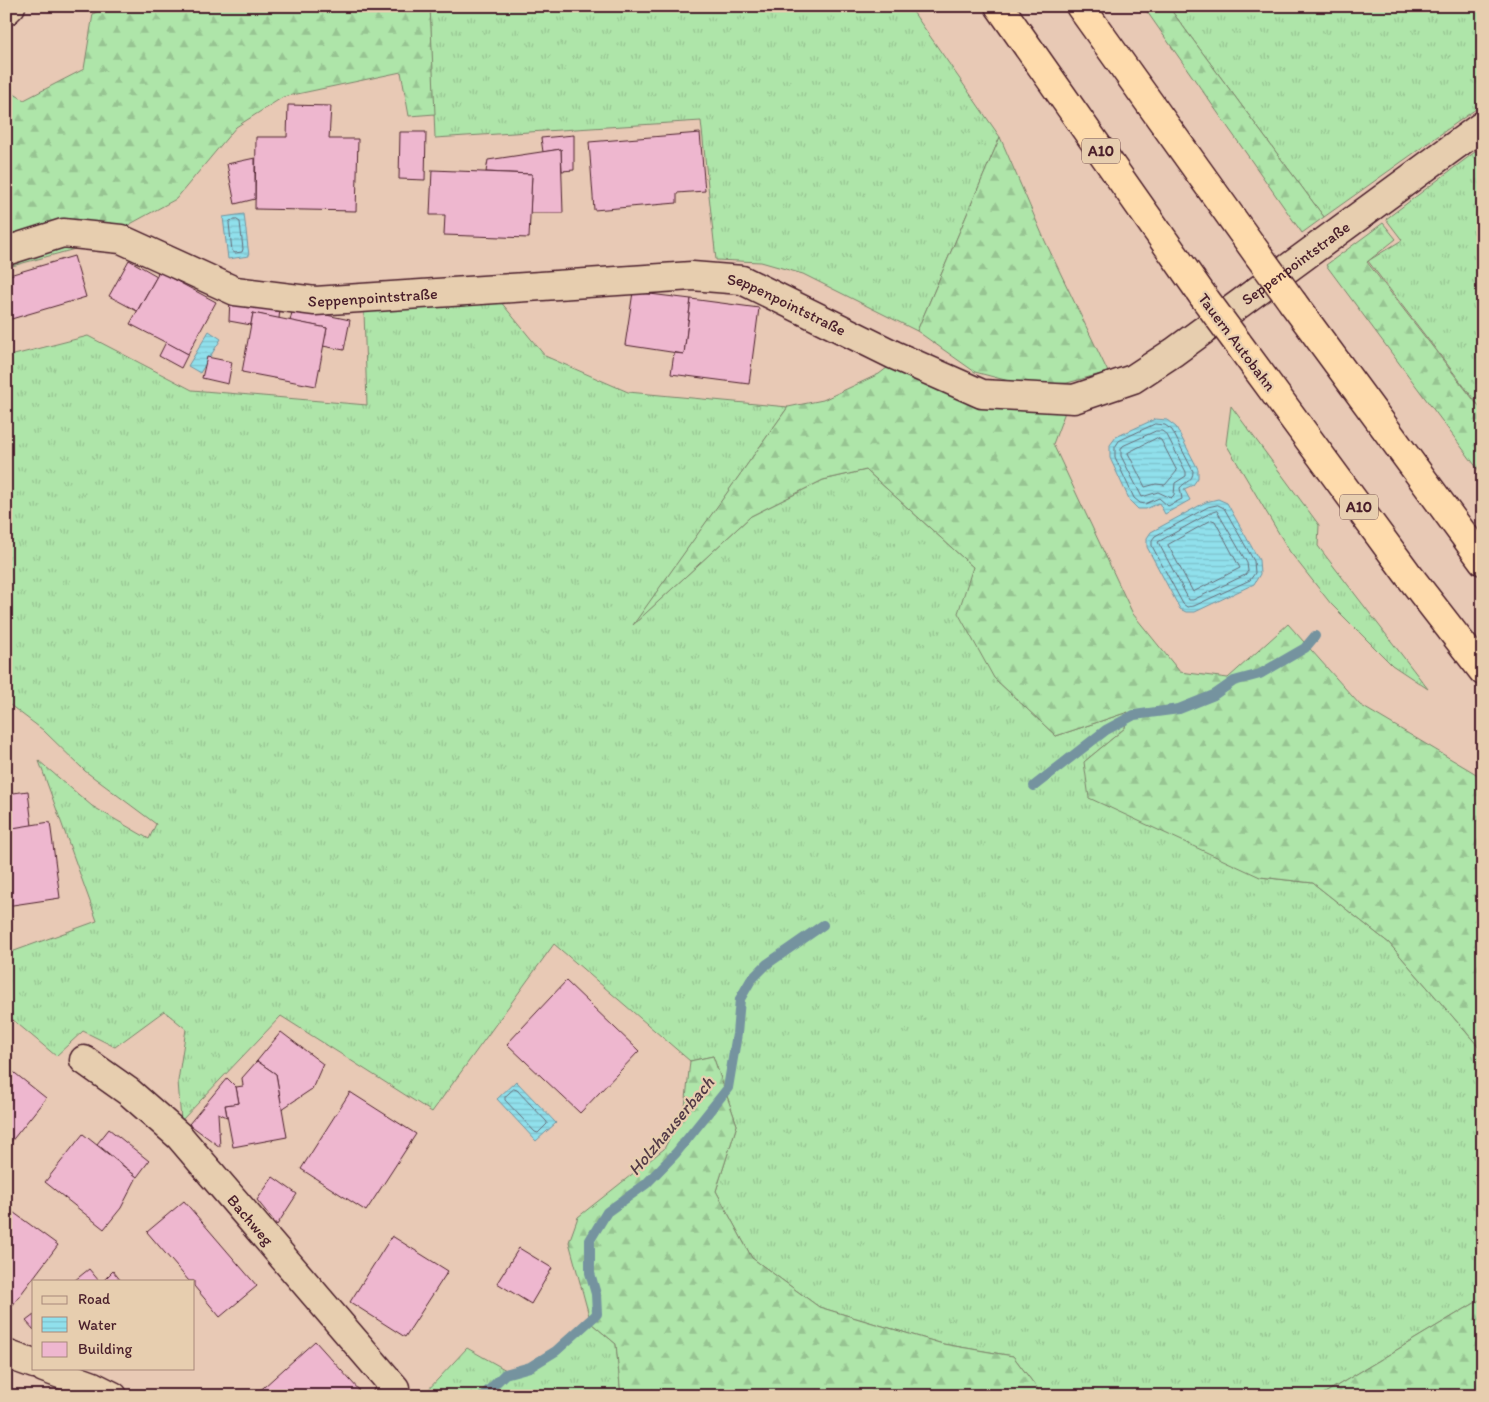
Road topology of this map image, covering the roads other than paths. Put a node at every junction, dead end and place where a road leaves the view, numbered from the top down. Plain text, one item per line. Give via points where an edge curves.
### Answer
1 (11, 6) edge
2 (999, 6) edge
3 (1080, 6) edge
4 (6, 11) edge
5 (1483, 125) edge
6 (6, 251) edge
7 (1483, 561) edge
8 (1483, 671) edge
9 (84, 1060) dead end
10 (6, 1354) edge
11 (32, 1363) edge
12 (49, 1370) edge
13 (113, 1396) edge
14 (387, 1396) edge

1 - 4 street
2 - 8 highway, Tauern Autobahn / A10, bridge via 1203,296
3 - 7 highway, bridge via 1292,303
5 - 6 street, Seppenpointstraße via 1174,352 1133,379 1074,398 982,394 894,355 742,280 692,276 315,301 235,291 121,239 63,233
9 - 14 street, Bachweg via 129,1092 180,1136 395,1388
10 - 11 street
12 - 13 street

